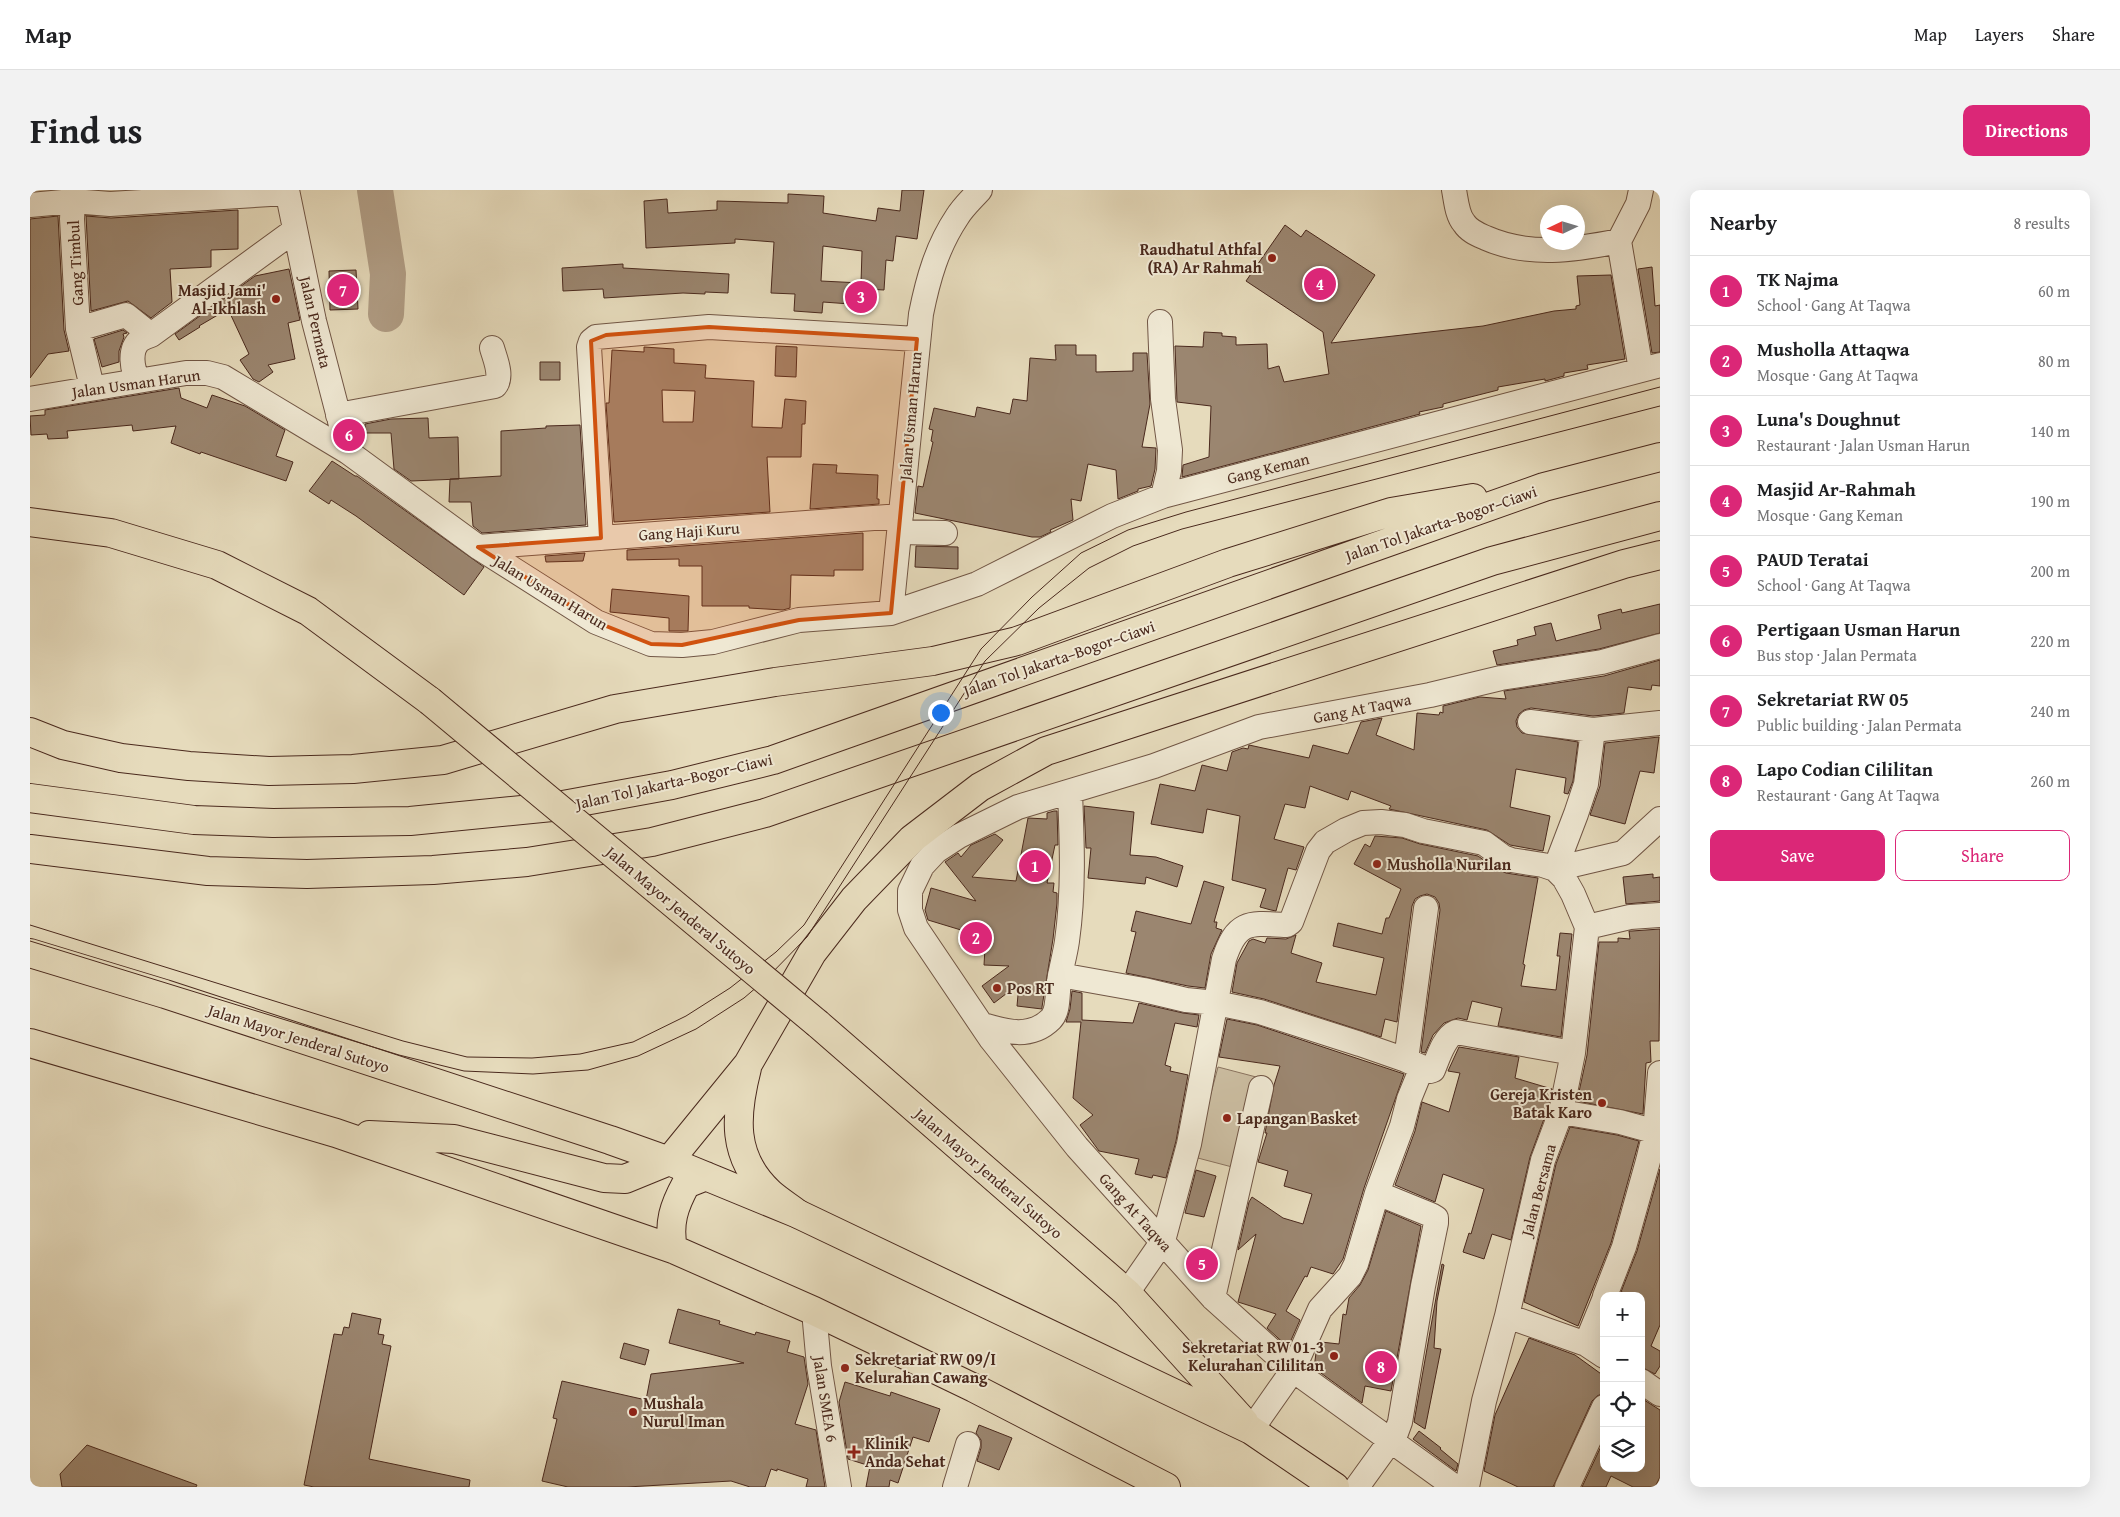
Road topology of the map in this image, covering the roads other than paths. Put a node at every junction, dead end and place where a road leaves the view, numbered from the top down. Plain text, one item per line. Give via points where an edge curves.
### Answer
1 (980, 190) edge
2 (1454, 190) edge
3 (1641, 190) edge
4 (287, 192) edge
5 (73, 201) junction
6 (30, 205) edge
7 (295, 230) junction
8 (1619, 241) junction
9 (1160, 322) dead end
10 (78, 329) junction
11 (151, 335) junction
12 (917, 339) junction
13 (492, 348) dead end
14 (1650, 368) edge
15 (140, 380) junction
16 (92, 387) junction
17 (30, 399) edge
18 (338, 415) junction
19 (348, 452) junction
20 (1660, 457) edge
21 (1544, 487) junction
22 (1163, 496) junction
23 (1660, 516) edge
24 (30, 522) edge
25 (900, 524) junction
26 (945, 534) dead end
27 (601, 538) junction
28 (478, 547) junction
29 (1660, 555) edge
30 (891, 614) junction
31 (1660, 646) edge
32 (1530, 722) dead end
33 (1660, 723) edge
34 (1593, 730) junction
35 (30, 732) edge
36 (1070, 792) junction
37 (30, 798) edge
38 (1660, 819) edge
39 (30, 849) edge
40 (1555, 869) junction
41 (1426, 908) dead end
42 (1660, 915) edge
43 (1587, 927) junction
44 (30, 953) edge
45 (1060, 975) junction
46 (1216, 1003) junction
47 (983, 1024) junction
48 (30, 1043) edge
49 (1573, 1053) junction
50 (748, 1064) junction
51 (1415, 1064) junction
52 (1660, 1073) edge
53 (1261, 1088) dead end
54 (1561, 1112) junction
55 (336, 1133) junction
56 (1657, 1133) edge
57 (669, 1161) junction
58 (706, 1176) junction
59 (1377, 1193) junction
60 (798, 1214) junction
61 (1163, 1241) junction
62 (673, 1249) junction
63 (1607, 1292) edge
64 (1127, 1293) junction
65 (1213, 1298) junction
66 (814, 1311) junction
67 (1507, 1316) junction
68 (1600, 1322) edge
69 (1595, 1350) edge
70 (1293, 1370) junction
71 (1642, 1382) edge
72 (1660, 1394) edge
73 (1600, 1416) edge
74 (1251, 1430) junction
75 (1390, 1440) junction
76 (968, 1444) dead end
77 (839, 1487) edge
78 (955, 1487) edge
79 (1166, 1487) edge
80 (1335, 1487) edge
81 (1358, 1487) edge
82 (1455, 1487) edge
83 (1467, 1487) edge
84 (1567, 1487) edge

1 - 12 street, Jalan Usman Harun via 958,216 937,253 928,280
2 - 8 street via 1462,222 1473,233 1496,242 1520,249 1558,250
3 - 8 street via 1638,204
4 - 5 street, Gang Timbul via 110,204
4 - 7 street, Jalan Permata
5 - 6 street
5 - 10 street, Gang Timbul
7 - 11 street
7 - 18 street, Jalan Permata
8 - 14 street
9 - 22 street via 1163,399 1170,450
10 - 11 street via 126,315
10 - 16 street, Gang Timbul
11 - 15 street via 139,341 133,352 134,372
12 - 25 street, Jalan Usman Harun
12 - 27 street via 709,327 596,337 589,347
13 - 18 street via 499,375 495,386
14 - 22 street, Gang Keman
15 - 16 street, Jalan Usman Harun
15 - 19 street, Jalan Usman Harun via 186,374 223,376
16 - 17 street, Jalan Usman Harun
18 - 19 street, Jalan Permata
19 - 28 street, Jalan Usman Harun
20 - 21 highway, Jalan Tol Jakarta–Bogor–Ciawi
21 - 35 highway via 1391,512 1228,563 1017,641 933,661 775,682 615,709 443,760 353,769 269,771 198,767 121,758 63,745
21 - 37 highway, Jalan Tol Jakarta–Bogor–Ciawi via 773,760 672,785 552,808 410,821 273,823 194,820
22 - 30 street, Gang Keman via 1112,516 977,584
23 - 39 highway via 1492,562 765,813 652,842 527,862 433,870 307,874 208,871
24 - 64 highway, Jalan Mayor Jenderal Sutoyo, bridge via 111,533 216,565 308,611 430,701 818,1024
25 - 26 street, Gang Haji Kuru
25 - 27 street, Gang Haji Kuru
25 - 30 street, Jalan Usman Harun
27 - 28 street, Gang Haji Kuru
28 - 30 street, Jalan Usman Harun via 596,622 651,644 682,646 713,642 799,620
29 - 50 highway via 1046,751 980,787 912,840 854,899 812,952
31 - 36 street, Gang At Taqwa via 1593,664 1501,678 1430,695 1259,727 1154,766
32 - 34 street
33 - 34 street
34 - 40 street via 1586,784
36 - 45 street via 1073,865 1067,942
36 - 47 street, Gang At Taqwa via 1018,807 959,836 936,851 922,866 910,891 910,910 916,928
38 - 40 street via 1623,853
40 - 43 street, Jalan Bersama via 1573,894
40 - 46 street via 1511,860 1484,843 1405,825 1370,822 1346,830 1325,842 1318,851 1292,922 1287,925 1256,923 1230,939
41 - 51 street
42 - 43 street via 1630,917
43 - 49 street, Jalan Bersama
44 - 57 highway, Jalan Mayor Jenderal Sutoyo via 165,994
45 - 46 street
45 - 47 street via 1055,1014 1046,1023 1020,1033 1004,1032
46 - 51 street via 1301,1024
46 - 61 street via 1189,1144
47 - 61 street, Gang At Taqwa via 1077,1147
48 - 55 highway
49 - 51 street via 1456,1032 1450,1035 1433,1070
49 - 54 street, Jalan Bersama
50 - 57 highway
50 - 60 highway via 737,1123 742,1149 753,1174 771,1194
51 - 59 street via 1418,1077
52 - 56 street
53 - 65 street
54 - 56 street via 1620,1122
54 - 67 street, Jalan Bersama via 1543,1160
55 - 57 highway via 454,1140 604,1178 625,1179
55 - 62 highway
56 - 63 street via 1624,1247
57 - 58 highway, Jalan Mayor Jenderal Sutoyo
58 - 60 highway, Jalan Mayor Jenderal Sutoyo
58 - 62 highway via 686,1184 675,1206 670,1235
59 - 70 street via 1356,1264 1350,1276 1320,1309
59 - 75 street via 1436,1218 1400,1422
60 - 74 highway, Jalan Mayor Jenderal Sutoyo
61 - 64 street
61 - 65 street, Gang At Taqwa
62 - 66 highway
64 - 74 highway, Jalan Mayor Jenderal Sutoyo
65 - 70 street, Gang At Taqwa
66 - 77 street, Jalan SMEA 6 via 819,1366
66 - 79 highway via 974,1388
67 - 69 street
67 - 83 street, Jalan Bersama via 1484,1401
68 - 69 street
70 - 74 street
70 - 75 street, Gang At Taqwa
71 - 72 street
73 - 84 street
74 - 80 highway, Jalan Mayor Jenderal Sutoyo
75 - 81 street
75 - 82 street, Gang At Taqwa
76 - 78 street

